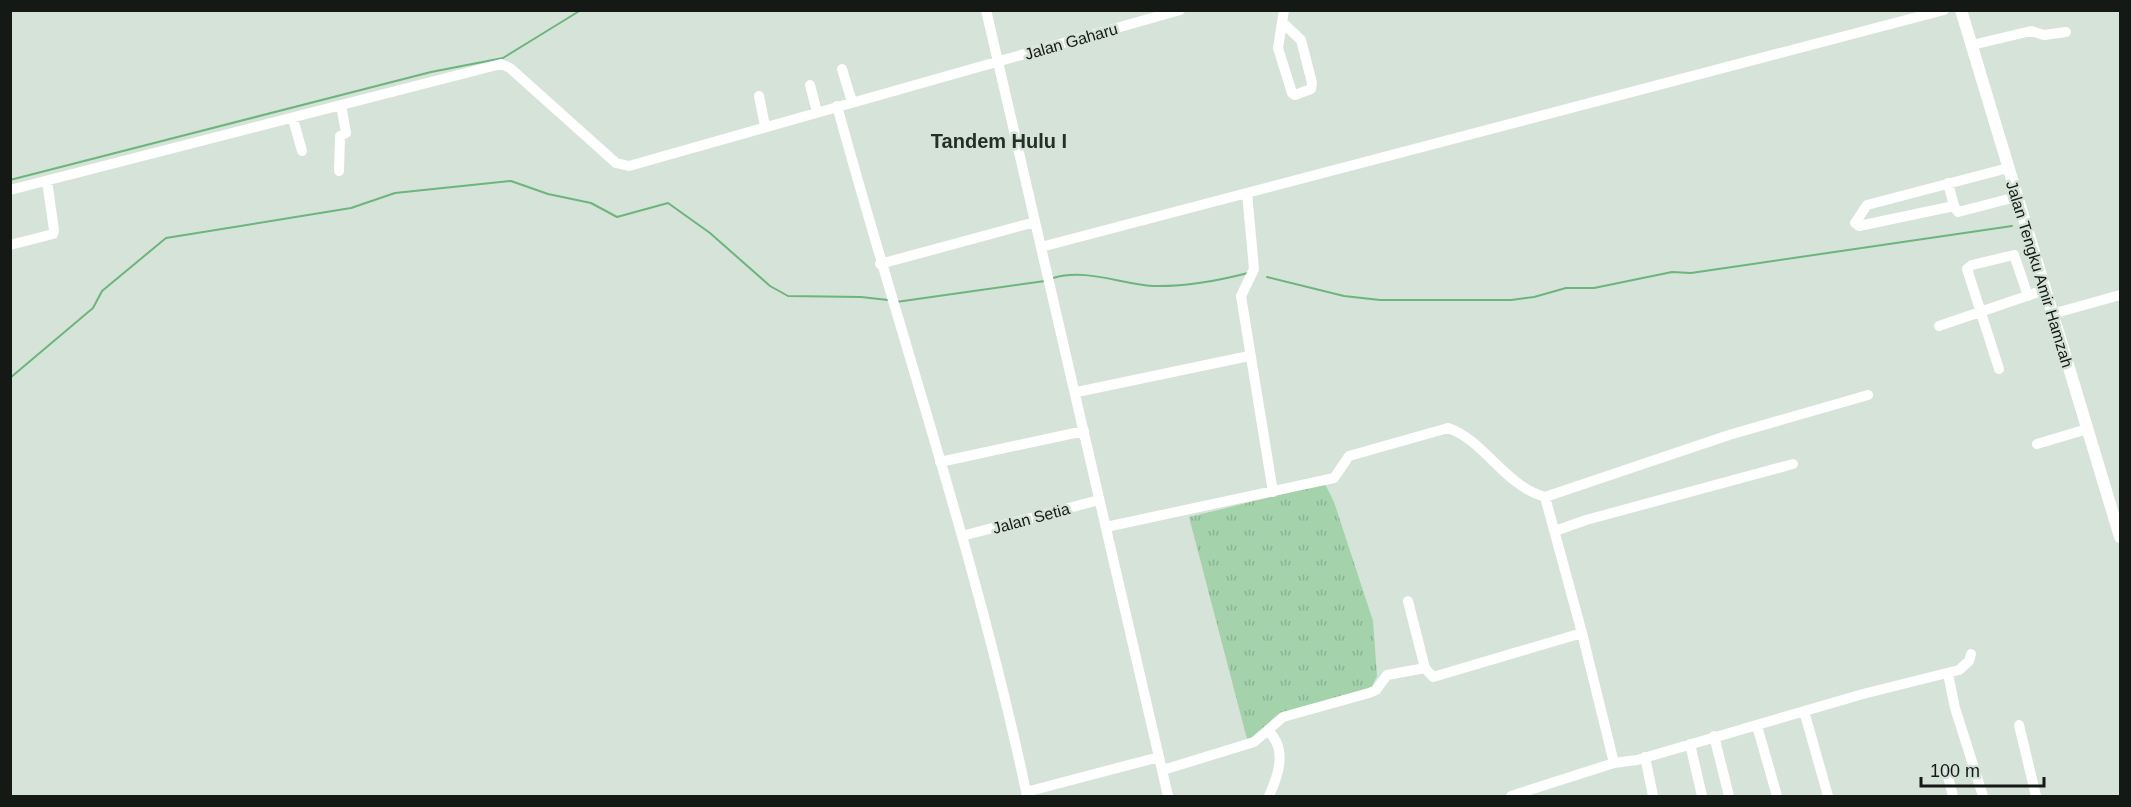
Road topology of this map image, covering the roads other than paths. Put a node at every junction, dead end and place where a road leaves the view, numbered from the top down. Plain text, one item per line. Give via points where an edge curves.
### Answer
1 (986, 10) edge
2 (1180, 10) edge
3 (1284, 10) edge
4 (1944, 10) edge
5 (1961, 10) edge
6 (1284, 24) junction
7 (2066, 32) dead end
8 (1972, 45) junction
9 (998, 62) junction
10 (842, 69) dead end
11 (810, 85) dead end
12 (759, 96) dead end
13 (852, 102) junction
14 (340, 105) junction
15 (837, 106) junction
16 (817, 112) junction
17 (292, 119) junction
18 (765, 126) junction
19 (302, 151) dead end
20 (2008, 168) junction
21 (339, 171) dead end
22 (47, 181) junction
23 (1948, 183) junction
24 (10, 190) edge
25 (1247, 193) junction
26 (2016, 197) junction
27 (1954, 206) junction
28 (1035, 222) junction
29 (10, 245) edge
30 (1041, 247) junction
31 (880, 264) junction
32 (2044, 290) junction
33 (2121, 295) edge
34 (2028, 297) junction
35 (1981, 313) junction
36 (2052, 314) junction
37 (1939, 326) dead end
38 (1249, 356) junction
39 (1999, 369) dead end
40 (1077, 392) junction
41 (1868, 395) dead end
42 (2087, 429) junction
43 (1084, 431) junction
44 (2037, 444) dead end
45 (940, 462) junction
46 (1793, 464) dead end
47 (1273, 492) junction
48 (1545, 497) junction
49 (1100, 500) junction
50 (1106, 527) junction
51 (1555, 531) junction
52 (962, 536) junction
53 (2121, 537) edge
54 (1408, 601) dead end
55 (1582, 633) junction
56 (1971, 654) dead end
57 (1425, 668) junction
58 (1948, 674) junction
59 (1804, 711) junction
60 (2019, 725) dead end
61 (1757, 726) junction
62 (1268, 731) junction
63 (1714, 736) junction
64 (1690, 744) junction
65 (1159, 757) junction
66 (1645, 757) junction
67 (1614, 763) junction
68 (1163, 770) junction
69 (1947, 773) dead end
70 (1027, 794) edge
71 (1527, 794) edge
72 (1168, 796) edge
73 (1269, 796) edge
74 (1511, 796) edge
75 (1653, 796) edge
76 (1702, 796) edge
77 (1729, 796) edge
78 (1777, 796) edge
79 (1828, 796) edge
80 (1953, 796) edge
81 (1983, 796) edge
82 (2036, 796) edge

1 - 9 street
2 - 9 street, Jalan Gaharu
3 - 6 street
4 - 25 street
5 - 8 main road, Jalan Tengku Amir Hamzah
6 - 6 street via 1278,52 1295,95 1311,89 1312,82 1301,40
7 - 8 street via 2044,35 2031,31
8 - 20 main road, Jalan Tengku Amir Hamzah
9 - 13 street, Jalan Gaharu
9 - 28 street
10 - 13 street
11 - 16 street
12 - 18 street
13 - 15 street, Jalan Gaharu
14 - 17 street
14 - 18 street, Jalan Gaharu via 501,64 619,166
14 - 21 street via 346,133 340,136
15 - 16 street, Jalan Gaharu
15 - 31 street
16 - 18 street, Jalan Gaharu
17 - 19 street
17 - 22 street
20 - 23 street
20 - 26 main road, Jalan Tengku Amir Hamzah
22 - 24 street
22 - 29 street via 53,234
23 - 27 street
23 - 27 street via 1867,205 1855,223 1859,226
25 - 30 street
25 - 38 street via 1254,269 1241,296
26 - 27 street via 1958,212
26 - 32 main road, Jalan Tengku Amir Hamzah
28 - 30 street
28 - 31 street
30 - 40 street
31 - 45 street
32 - 34 street
32 - 36 main road, Jalan Tengku Amir Hamzah
33 - 36 street
34 - 35 street
34 - 35 street via 2014,255 1972,265 1967,272
35 - 37 street
35 - 39 street
36 - 42 main road, Jalan Tengku Amir Hamzah
38 - 40 street
38 - 47 street
40 - 43 street
41 - 48 street via 1729,435
42 - 44 street
42 - 53 main road, Jalan Tengku Amir Hamzah
43 - 45 street
43 - 49 street
45 - 52 street
46 - 51 street
47 - 48 street via 1334,478 1343,461 1358,452 1448,428 1465,436 1522,486
47 - 50 street
48 - 51 street
49 - 50 street
49 - 52 street, Jalan Setia
50 - 65 street
51 - 55 street
52 - 70 street via 1006,694
54 - 57 street
55 - 57 street via 1437,676 1430,676
55 - 67 street
56 - 58 street via 1964,667
57 - 62 street via 1387,675 1376,690 1283,717
58 - 59 street
58 - 81 street
59 - 61 street
59 - 79 street
60 - 82 street
61 - 63 street
61 - 78 street
62 - 68 street via 1254,742
62 - 73 street via 1276,740 1281,762
63 - 64 street
63 - 77 street
64 - 66 street
64 - 76 street
65 - 68 street
65 - 70 street
66 - 67 street
66 - 75 street
67 - 71 street
68 - 72 street
69 - 80 street
71 - 74 street

